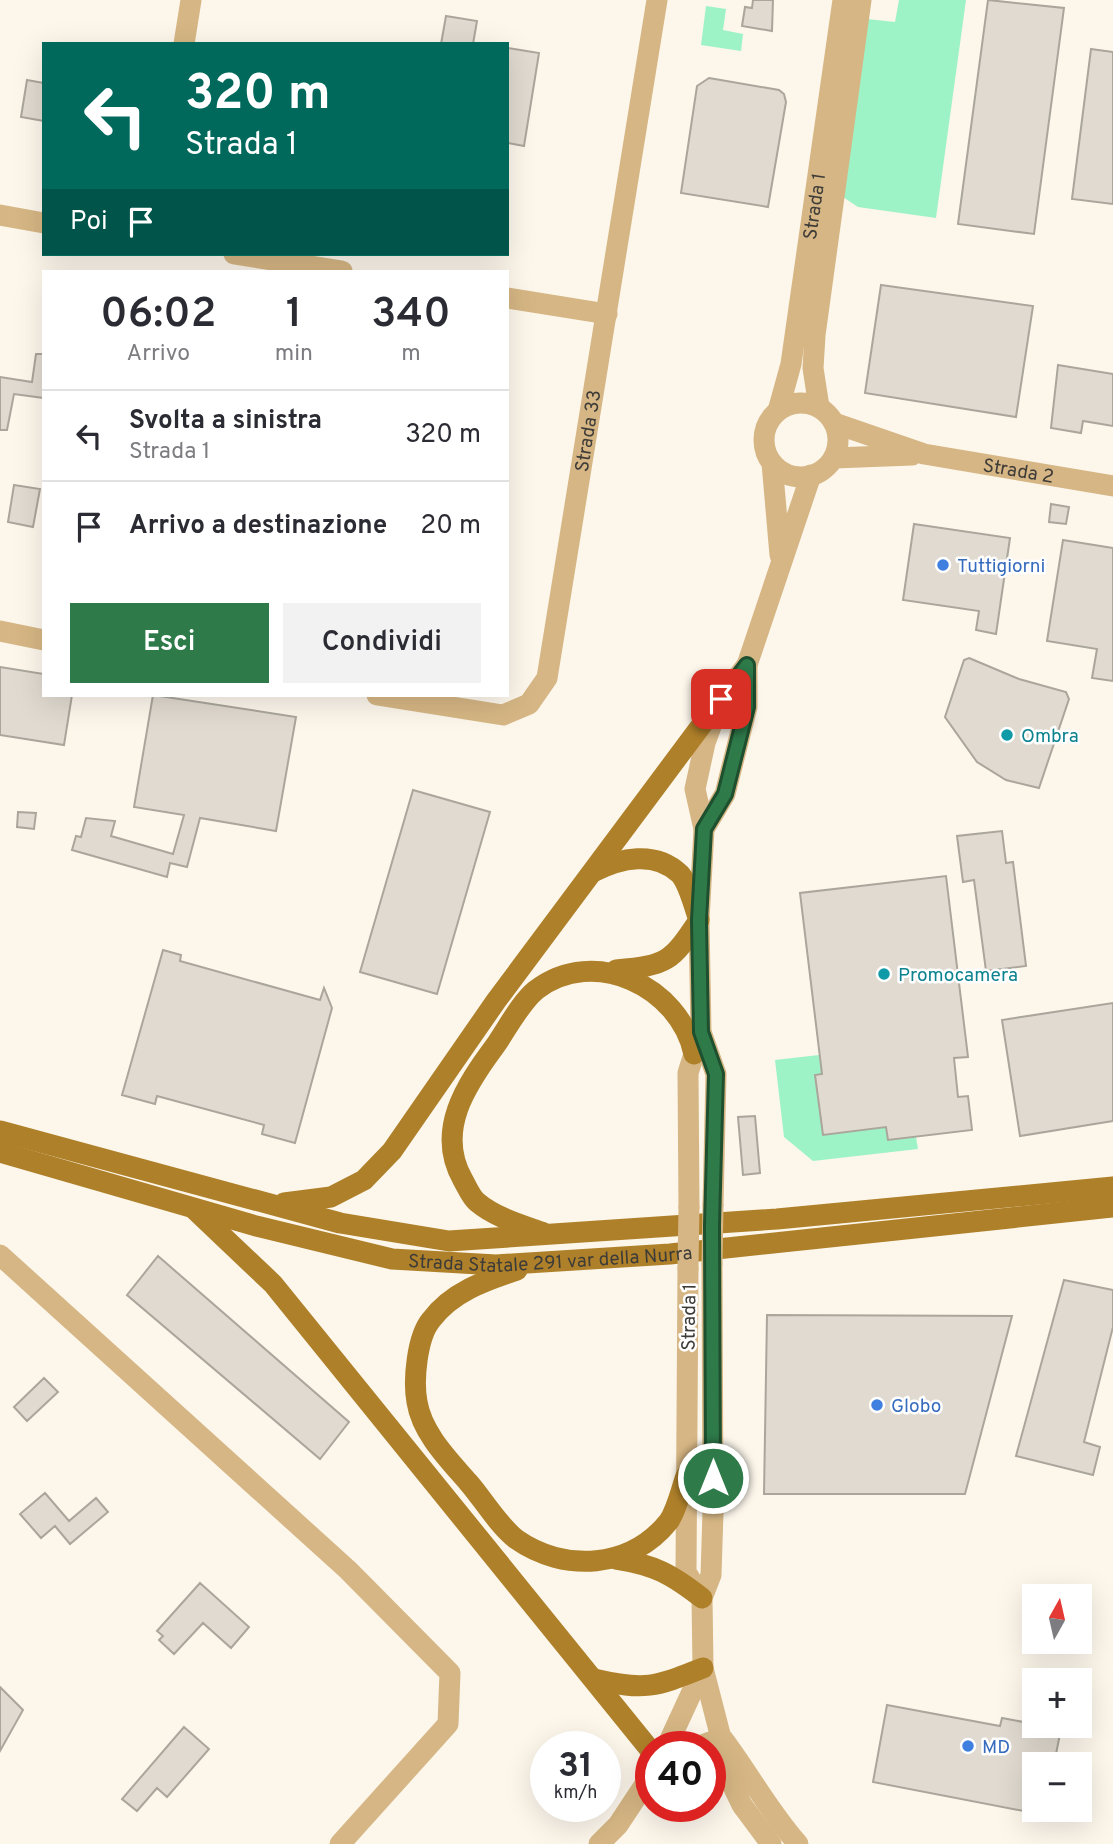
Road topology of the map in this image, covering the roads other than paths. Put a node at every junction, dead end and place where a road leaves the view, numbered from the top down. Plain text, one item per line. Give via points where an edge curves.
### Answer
1 (191, 0) edge
2 (657, 0) edge
3 (843, 0) edge
4 (861, 0) edge
5 (184, 42) edge
6 (0, 215) edge
7 (42, 223) edge
8 (247, 256) edge
9 (336, 270) edge
10 (509, 298) edge
11 (607, 314) junction
12 (819, 407) junction
13 (778, 411) junction
14 (834, 423) junction
15 (924, 454) junction
16 (834, 458) junction
17 (772, 463) junction
18 (811, 475) junction
19 (1113, 486) edge
20 (781, 561) junction
21 (0, 631) edge
22 (42, 640) edge
23 (747, 665) junction
24 (390, 697) edge
25 (721, 699) junction
26 (704, 829) junction
27 (590, 873) junction
28 (699, 920) junction
29 (604, 971) junction
30 (701, 1032) junction
31 (694, 1054) junction
32 (0, 1131) edge
33 (0, 1153) edge
34 (1113, 1187) edge
35 (259, 1202) junction
36 (190, 1205) junction
37 (1113, 1208) edge
38 (553, 1236) junction
39 (0, 1255) edge
40 (532, 1265) junction
41 (686, 1476) junction
42 (616, 1559) junction
43 (702, 1598) junction
44 (703, 1668) junction
45 (594, 1679) junction
46 (635, 1731) edge
47 (674, 1731) edge
48 (719, 1731) edge
49 (726, 1744) edge
50 (726, 1772) edge
51 (635, 1799) edge
52 (340, 1844) edge
53 (599, 1844) edge
54 (771, 1844) edge
55 (797, 1844) edge

1 - 5 street
2 - 11 street, Strada 33
3 - 13 street, Strada 1 via 791,365
4 - 12 street, Strada 1 via 813,368
6 - 7 street
8 - 9 street
10 - 11 street
11 - 24 street, Strada 33 via 547,678 529,704 503,715
12 - 13 street via 798,403
12 - 14 street
13 - 17 street via 764,436
14 - 15 street, Strada 2
14 - 16 street via 838,440
15 - 16 street, Strada 2
15 - 19 street, Strada 2
16 - 18 street
17 - 18 street via 794,476
17 - 20 street, Strada 1
18 - 20 street, Strada 1
20 - 23 street, Strada 1
21 - 22 street
23 - 25 street, Strada 1
23 - 26 street, Strada 1 via 747,707 725,794
25 - 26 street, Strada 1 via 695,789
25 - 27 main road
26 - 28 street, Strada 1
27 - 28 main road via 611,862 635,858 661,863 681,875
27 - 35 main road via 391,1151 364,1180 331,1197
28 - 29 main road via 675,955 653,966
28 - 30 street, Strada 1
29 - 31 main road via 641,982 670,1005
29 - 38 main road via 569,974 536,990 457,1104 450,1143 475,1201 508,1220
30 - 31 street, Strada 1
30 - 43 street, Strada 1, bridge via 716,1074 713,1512 711,1575
31 - 41 street, Strada 1, bridge via 688,1073
32 - 35 main road, Strada Statale 291 var della Nurra
33 - 36 main road, Strada Statale 291 var della Nurra
34 - 38 main road, Strada Statale 291 var della Nurra
35 - 38 main road, Strada Statale 291 var della Nurra via 341,1223 449,1241
36 - 40 main road, Strada Statale 291 var della Nurra via 392,1259
36 - 45 main road via 273,1284
37 - 40 main road, Strada Statale 291 var della Nurra
39 - 52 street via 348,1570 450,1673 448,1724
40 - 42 main road via 449,1299 428,1322 416,1363 417,1404 433,1441 515,1538 549,1556 582,1563
41 - 42 main road via 670,1519 653,1537
41 - 43 street, Strada 1 via 686,1572
42 - 43 main road via 669,1572
43 - 44 street, Strada 1
44 - 45 main road via 664,1684 631,1688
44 - 47 street
44 - 48 street, Strada 1
45 - 46 main road
49 - 55 street, Strada 1 via 769,1811
50 - 54 street, Strada 1
51 - 53 street

